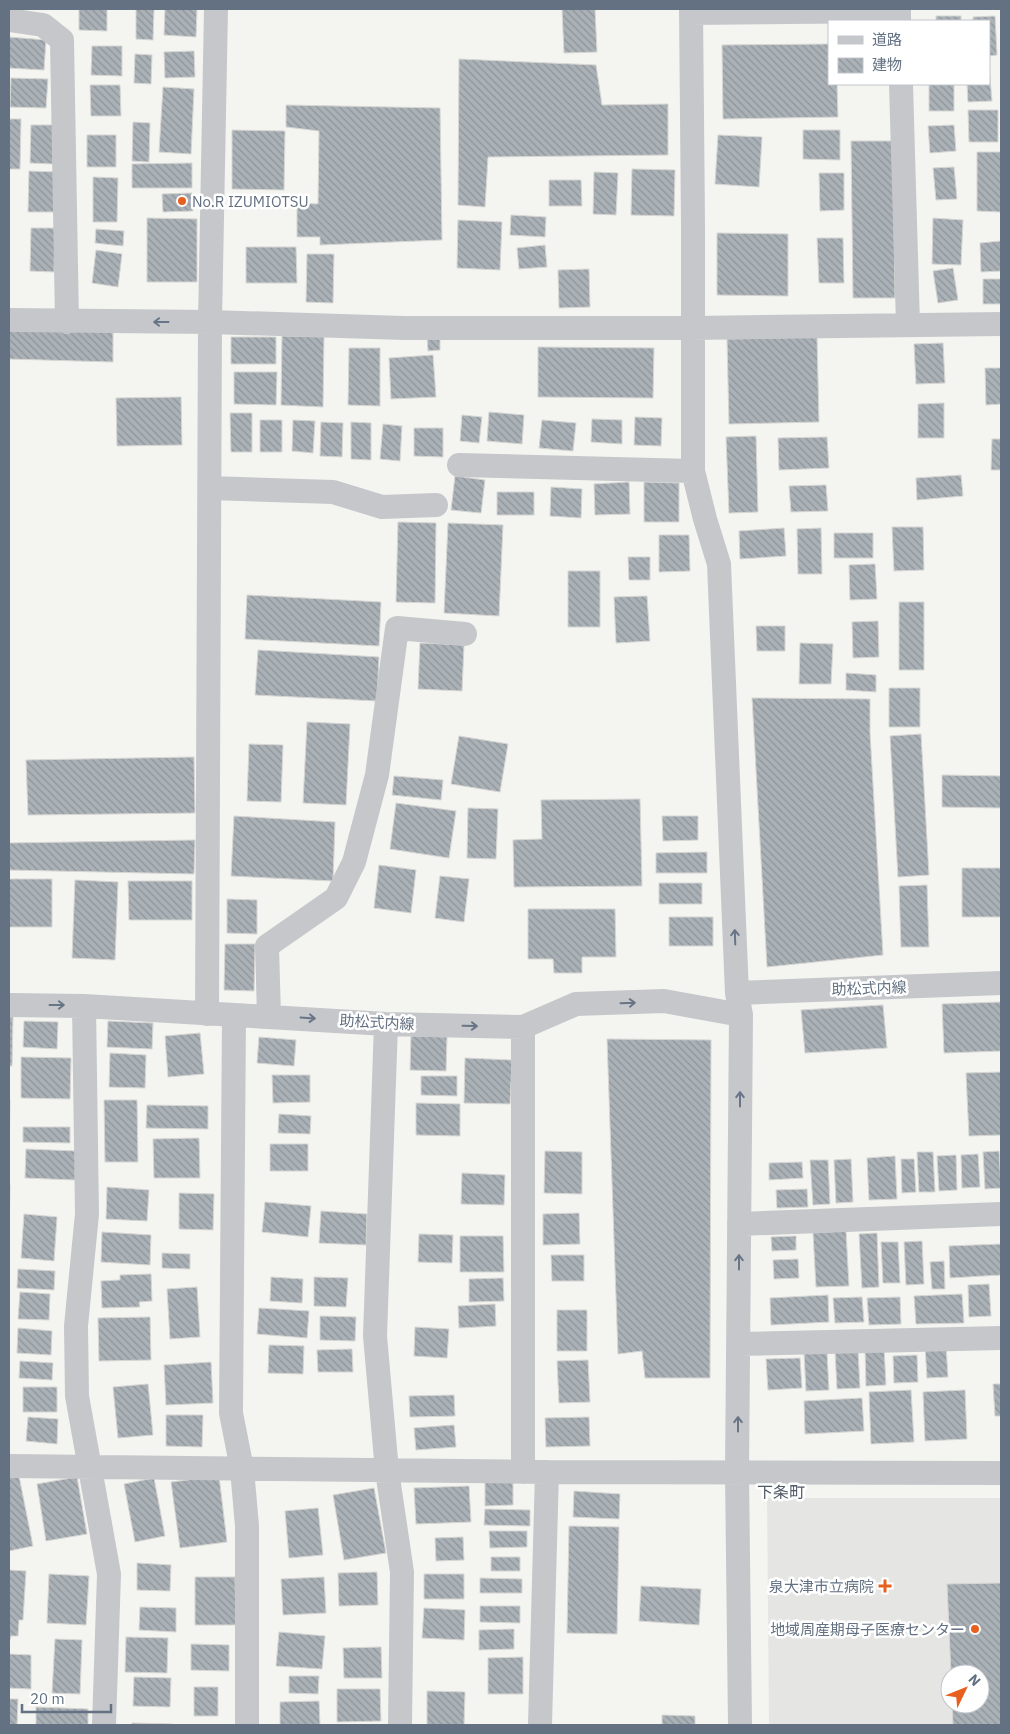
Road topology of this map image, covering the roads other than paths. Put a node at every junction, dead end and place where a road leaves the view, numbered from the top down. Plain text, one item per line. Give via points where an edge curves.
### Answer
1 (216, 9) edge
2 (691, 11) edge
3 (9, 20) edge
4 (899, 20) edge
5 (901, 85) edge
6 (9, 320) edge
7 (67, 322) junction
8 (210, 322) junction
9 (1001, 324) edge
10 (908, 325) junction
11 (693, 328) junction
12 (459, 466) dead end
13 (693, 471) junction
14 (210, 488) junction
15 (436, 505) dead end
16 (465, 634) dead end
17 (1001, 983) edge
18 (739, 1004) junction
19 (9, 1005) edge
20 (84, 1006) junction
21 (207, 1014) junction
22 (234, 1015) junction
23 (269, 1016) junction
24 (386, 1024) junction
25 (523, 1027) junction
26 (1001, 1214) edge
27 (739, 1224) junction
28 (1001, 1338) edge
29 (738, 1344) junction
30 (9, 1466) edge
31 (90, 1467) junction
32 (242, 1469) junction
33 (387, 1470) junction
34 (523, 1472) junction
35 (547, 1472) junction
36 (738, 1473) junction
37 (1001, 1473) edge
38 (104, 1725) edge
39 (246, 1725) edge
40 (400, 1725) edge
41 (540, 1725) edge
42 (740, 1725) edge

1 - 8 street
2 - 4 street via 899,11
2 - 11 street
3 - 7 street via 43,25 62,40
5 - 10 street
6 - 7 street
8 -> 7 street
8 - 11 street via 404,328
8 - 14 street
9 - 10 street
10 - 11 street
11 - 13 street
12 - 13 street
18 -> 13 street via 719,564
14 - 15 street via 333,492 382,507
14 - 21 street
16 - 23 street via 397,628 377,775 354,862 336,898 267,946
17 - 18 street, 助松式内線
25 -> 18 street, 助松式内線 via 576,1004
27 -> 18 street
19 -> 20 street, 助松式内線
20 - 21 street, 助松式内線
20 - 31 street via 87,1214 76,1326 77,1396
21 - 22 street, 助松式内線
22 - 23 street, 助松式内線
22 - 32 street via 230,1413
23 -> 24 street, 助松式内線
24 -> 25 street, 助松式内線
24 - 33 street via 375,1336
25 - 34 street
26 - 27 street
29 -> 27 street
28 - 29 street
36 -> 29 street
30 - 31 street
31 - 32 street
31 - 38 street via 109,1574
32 - 33 street
32 - 39 street via 247,1526
33 - 34 street
33 - 40 street via 402,1572
34 - 35 street
35 - 36 street
35 - 41 street
36 - 37 street
36 - 42 street

